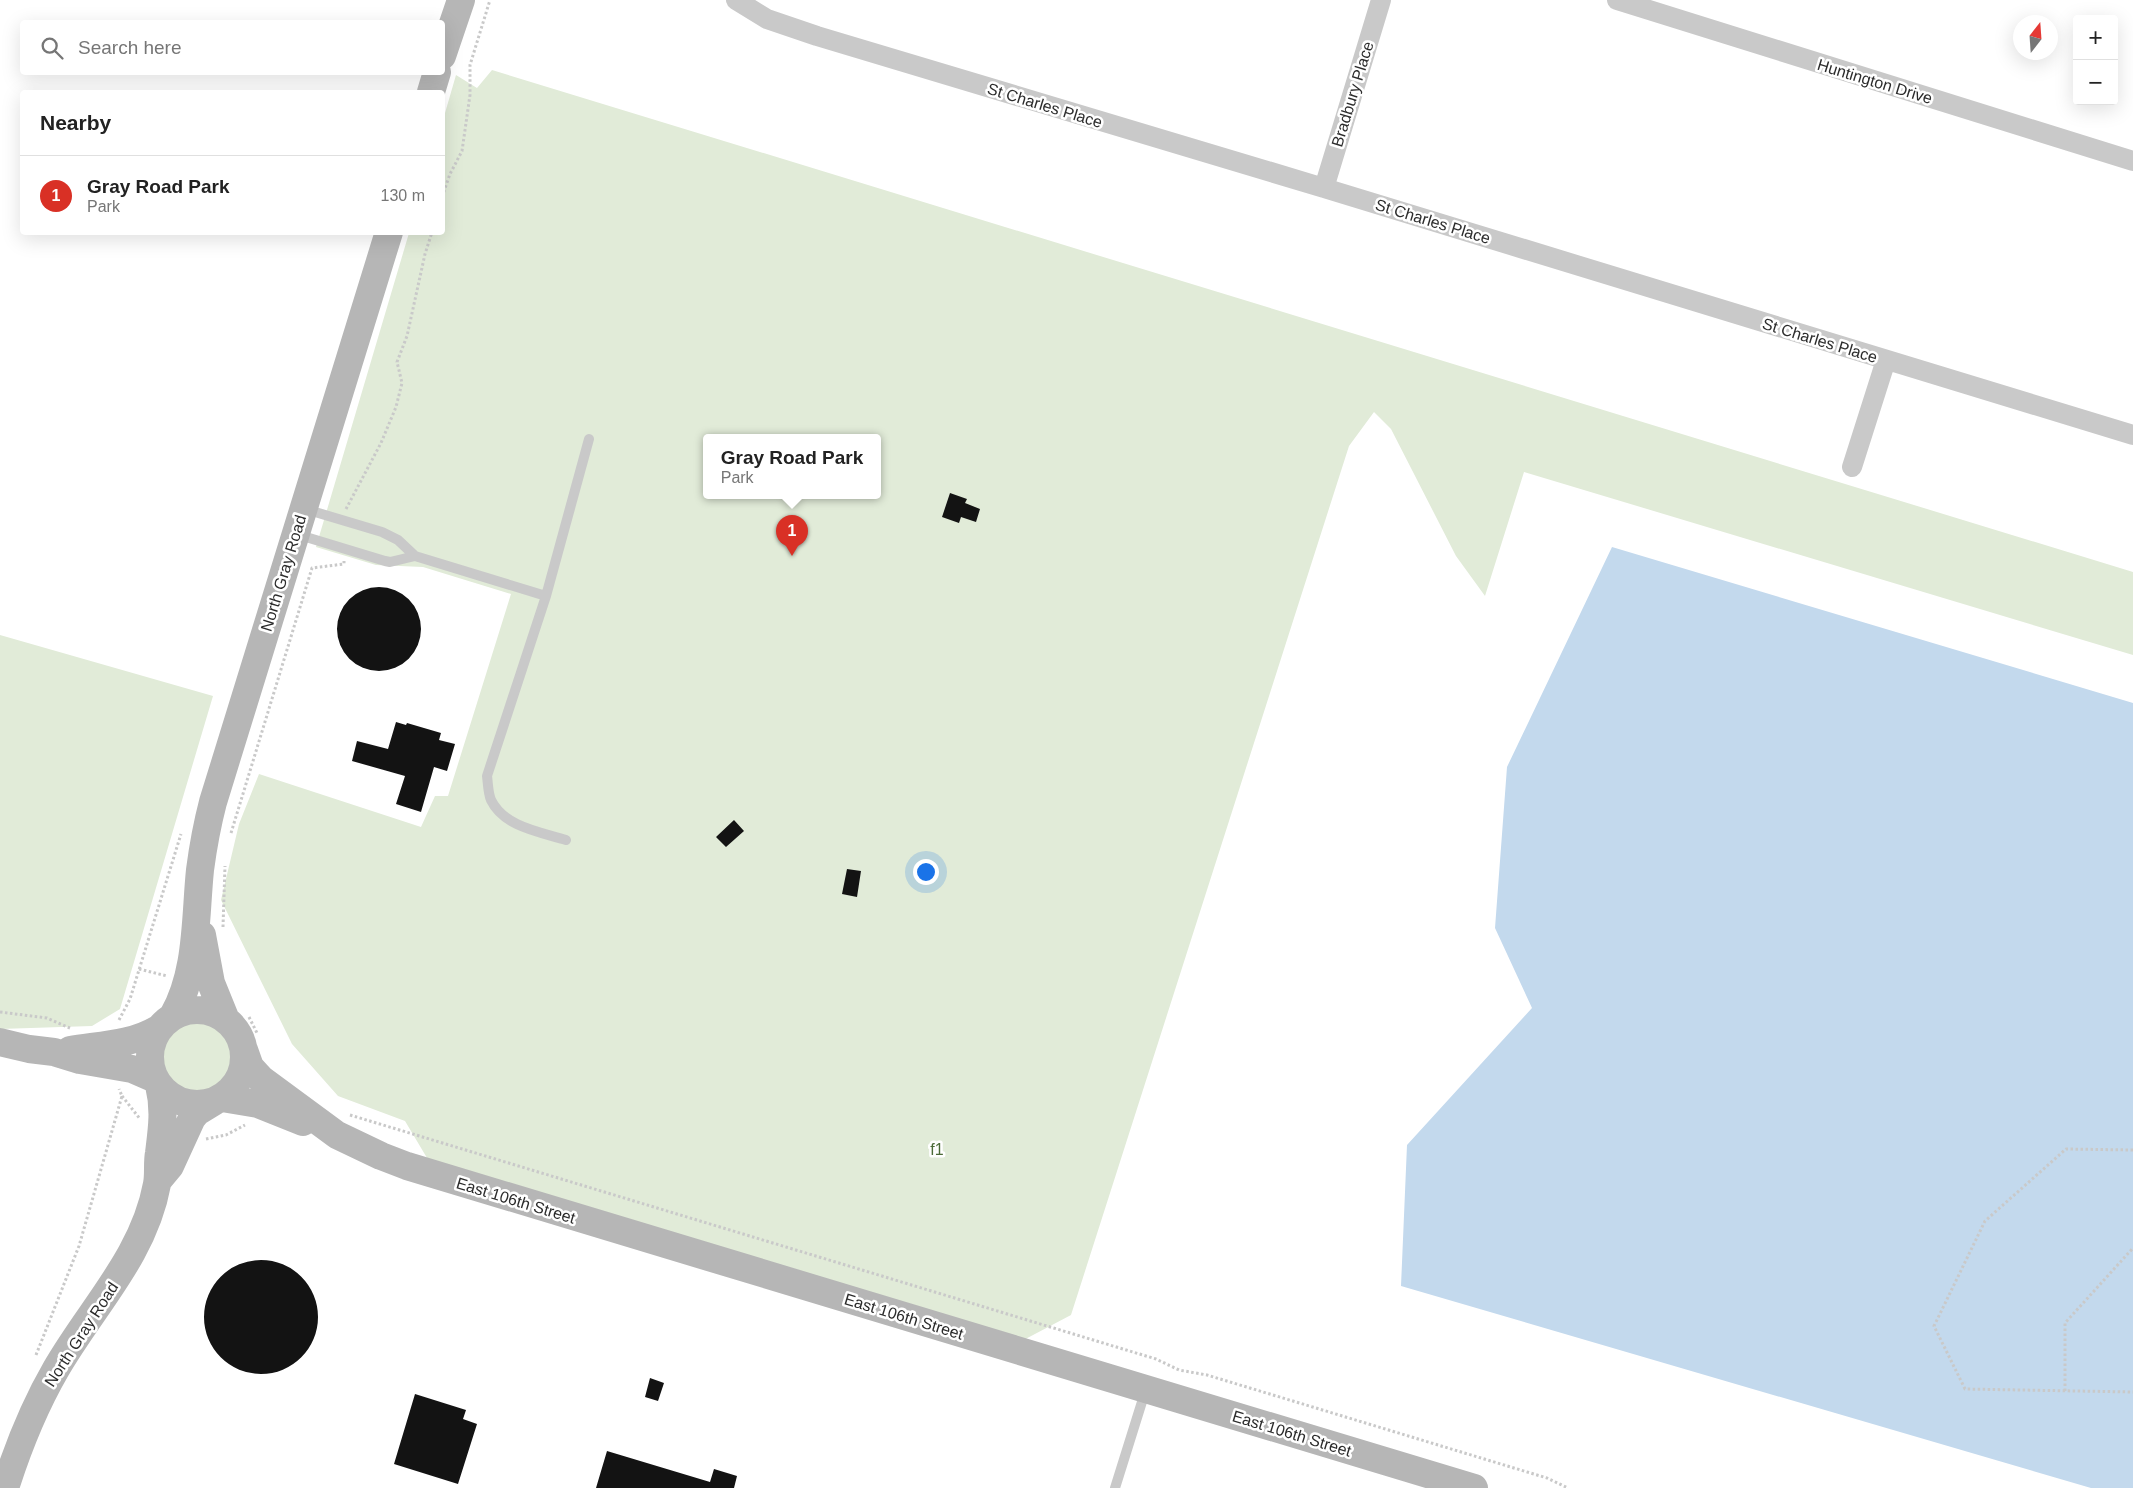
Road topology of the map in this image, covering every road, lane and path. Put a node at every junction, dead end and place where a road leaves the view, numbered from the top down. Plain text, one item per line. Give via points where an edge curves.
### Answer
1 (461, 0) edge
2 (490, 0) edge
3 (736, 0) edge
4 (1381, 0) edge
5 (1617, 0) edge
6 (445, 47) edge
7 (436, 75) edge
8 (432, 90) edge
9 (2133, 162) edge
10 (445, 188) edge
11 (1324, 188) junction
12 (388, 235) edge
13 (1886, 360) junction
14 (2133, 435) edge
15 (589, 439) dead end
16 (1852, 467) dead end
17 (303, 508) junction
18 (345, 511) dead end
19 (349, 522) junction
20 (295, 534) junction
21 (346, 550) junction
22 (415, 556) junction
23 (546, 596) junction
24 (566, 840) dead end
25 (229, 842) dead end
26 (225, 860) dead end
27 (198, 917) junction
28 (223, 929) dead end
29 (139, 969) dead end
30 (176, 978) dead end
31 (0, 1012) edge
32 (235, 1015) junction
33 (166, 1022) junction
34 (75, 1028) dead end
35 (0, 1042) edge
36 (252, 1044) junction
37 (54, 1052) junction
38 (157, 1082) junction
39 (117, 1084) dead end
40 (122, 1096) junction
41 (218, 1099) junction
42 (251, 1122) dead end
43 (146, 1124) dead end
44 (340, 1124) junction
45 (200, 1140) dead end
46 (2133, 1150) edge
47 (158, 1182) junction
48 (2133, 1248) edge
49 (34, 1360) dead end
50 (1146, 1388) junction
51 (2065, 1391) junction
52 (2133, 1392) edge
53 (5, 1488) edge
54 (1115, 1488) edge
55 (1474, 1488) edge
56 (1568, 1488) edge

1 - 6 street
2 - 10 path via 470,65 470,95 462,151
3 - 11 street, St Charles Place via 767,19 817,36
4 - 11 street, Bradbury Place
5 - 9 street, Huntington Drive
7 - 8 street
11 - 13 street, St Charles Place
12 - 17 street, North Gray Road
13 - 14 street, St Charles Place
13 - 16 street
15 - 23 lane
17 - 19 lane
17 - 20 street, North Gray Road
18 - 19 path
19 - 22 lane via 391,536
20 - 21 lane
20 - 27 street, North Gray Road via 213,802 204,839
21 - 22 lane via 390,562
21 - 25 path via 344,564 312,568
22 - 23 lane
23 - 24 lane via 487,776 490,798 499,814 522,827
26 - 28 path
27 - 32 street, North Gray Road via 211,983
27 - 33 street, North Gray Road via 185,993
29 - 30 path
31 - 34 path via 47,1018
32 - 33 street via 186,1011
32 - 36 path
32 - 36 street via 241,1038
33 - 37 street via 143,1037 118,1044
33 - 38 street via 150,1048 150,1064
35 - 37 street
36 - 41 street via 234,1087
36 - 44 street, East 106th Street via 250,1067 261,1079
37 - 38 street via 80,1060 132,1068
38 - 41 street via 178,1101 203,1104
38 - 47 street, North Gray Road via 164,1111
39 - 40 path
40 - 43 path
40 - 49 path via 79,1246
41 - 44 street, East 106th Street via 258,1104
41 - 47 street, North Gray Road via 192,1118 170,1166
42 - 45 path via 226,1135
44 - 50 street, East 106th Street via 381,1156 429,1174
44 - 56 path via 1156,1359 1179,1370 1207,1375 1546,1478
46 - 51 path via 2066,1149 1985,1221 1934,1326 1966,1389
47 - 53 street, North Gray Road via 148,1216 125,1267 70,1346 38,1402
48 - 51 path via 2064,1323
50 - 54 lane
50 - 55 street, East 106th Street
51 - 52 path

